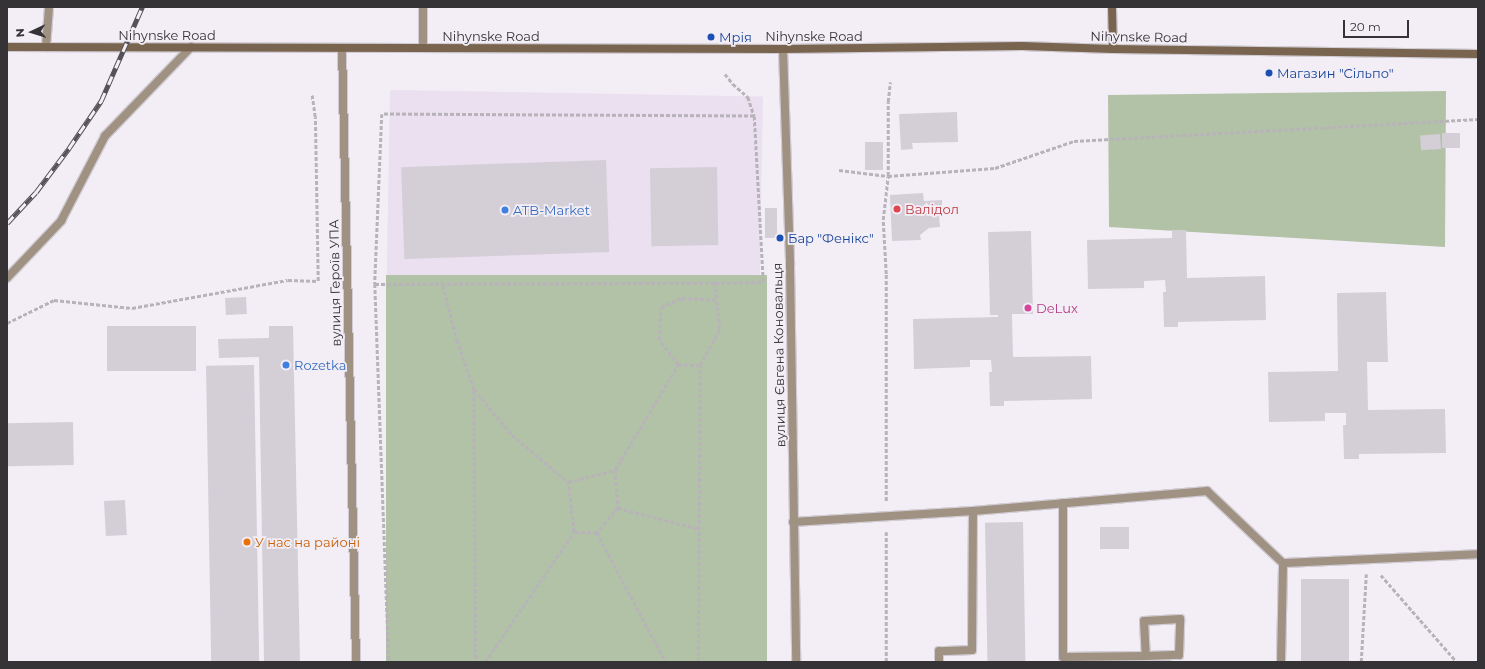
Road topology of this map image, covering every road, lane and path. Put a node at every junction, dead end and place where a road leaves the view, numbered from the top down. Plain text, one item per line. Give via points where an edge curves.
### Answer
1 (49, 7) edge
2 (423, 7) edge
3 (1112, 7) edge
4 (7, 47) edge
5 (46, 47) junction
6 (191, 47) junction
7 (342, 48) junction
8 (423, 48) junction
9 (783, 49) junction
10 (1113, 49) junction
11 (1478, 54) edge
12 (725, 74) dead end
13 (890, 82) dead end
14 (312, 95) dead end
15 (754, 116) junction
16 (1478, 119) edge
17 (839, 170) dead end
18 (888, 176) junction
19 (7, 278) edge
20 (715, 283) junction
21 (375, 284) junction
22 (443, 285) junction
23 (717, 300) junction
24 (7, 323) edge
25 (678, 365) junction
26 (700, 366) junction
27 (474, 389) junction
28 (615, 470) junction
29 (568, 482) junction
30 (1063, 503) junction
31 (618, 508) junction
32 (973, 511) junction
33 (886, 516) junction
34 (793, 522) junction
35 (699, 529) junction
36 (574, 532) junction
37 (597, 533) junction
38 (1478, 554) edge
39 (1367, 559) junction
40 (1283, 563) junction
41 (1146, 656) junction
42 (356, 662) edge
43 (389, 662) edge
44 (476, 662) edge
45 (485, 662) edge
46 (666, 662) edge
47 (698, 662) edge
48 (796, 662) edge
49 (886, 662) edge
50 (939, 662) edge
51 (1281, 662) edge
52 (1361, 662) edge
53 (1457, 662) edge

1 - 5 street
2 - 8 street
3 - 10 main road
4 - 5 main road, Nihynske Road
5 - 6 main road, Nihynske Road
6 - 7 main road, Nihynske Road
6 - 19 street via 105,136 61,221
7 - 8 main road, Nihynske Road
7 - 42 street, вулиця Героїв УПА
8 - 9 main road, Nihynske Road
9 - 10 main road, Nihynske Road via 1022,46
9 - 34 street, вулиця Євгена Коновальця via 790,265
10 - 11 main road, Nihynske Road
12 - 15 path via 748,97
13 - 18 path
14 - 24 path via 315,117 318,281 288,280 132,308 54,300
15 - 20 path via 763,282
15 - 21 path via 382,114
16 - 18 path via 1074,141 995,168
17 - 18 path
18 - 33 path via 883,220 886,274
20 - 22 path
20 - 23 path
21 - 22 path
21 - 43 path
22 - 27 path via 457,340
23 - 25 path via 682,298 662,307 659,340
23 - 26 path via 720,330
25 - 26 path
25 - 28 path
26 - 35 path
27 - 29 path via 512,434
27 - 44 path
28 - 29 path
28 - 31 path
29 - 36 path
30 - 32 street
30 - 40 street via 1207,491
30 - 41 street via 1063,657
31 - 35 path
31 - 37 path
32 - 33 street
32 - 50 street via 972,650 939,651
33 - 34 street
33 - 49 path
34 - 48 street, вулиця Євгена Коновальця
35 - 47 path
36 - 37 path
36 - 45 path
37 - 46 path
38 - 39 street
39 - 40 street
39 - 52 path
39 - 53 path
40 - 51 street
41 - 41 street via 1179,655 1180,619 1144,621

